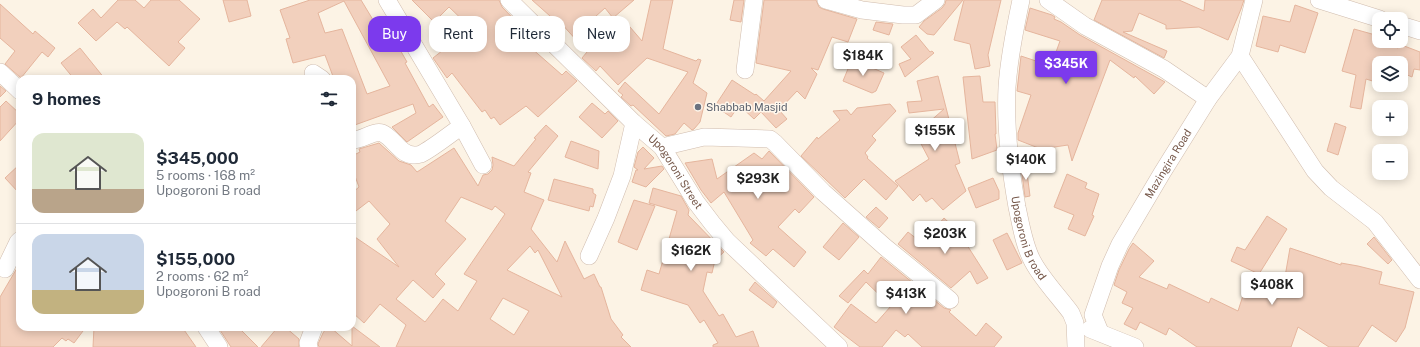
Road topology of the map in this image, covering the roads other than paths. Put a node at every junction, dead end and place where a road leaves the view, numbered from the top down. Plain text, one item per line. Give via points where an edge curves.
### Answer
1 (387, 0) edge
2 (509, 0) edge
3 (754, 0) edge
4 (826, 0) edge
5 (936, 0) edge
6 (1021, 0) edge
7 (1048, 0) edge
8 (1254, 0) edge
9 (1319, 0) edge
10 (1372, 17) edge
11 (1408, 27) edge
12 (1420, 31) edge
13 (1240, 56) junction
14 (745, 70) dead end
15 (0, 72) edge
16 (16, 87) edge
17 (1208, 100) junction
18 (634, 123) junction
19 (462, 126) junction
20 (356, 140) edge
21 (662, 147) junction
22 (483, 165) dead end
23 (16, 246) edge
24 (589, 256) dead end
25 (5, 269) dead end
26 (1420, 280) edge
27 (950, 300) dead end
28 (1075, 323) junction
29 (208, 331) edge
30 (312, 331) edge
31 (1100, 332) junction
32 (218, 347) edge
33 (309, 347) edge
34 (839, 347) edge
35 (1076, 347) edge
36 (1135, 347) edge

1 - 19 street
2 - 18 street, Upogoroni Street
3 - 14 street
4 - 5 street via 862,10 916,15
6 - 28 street, Upogoroni B road via 1007,87 1011,177 1022,230 1033,262 1071,313
7 - 17 street via 1085,26 1164,69
8 - 13 street, Mazingira Road
9 - 10 street
11 - 12 street
13 - 17 street, Mazingira Road
13 - 26 street via 1315,171 1331,188 1375,222
15 - 16 street
17 - 31 street, Mazingira Road via 1120,244 1093,315
18 - 21 street, Upogoroni Street
18 - 24 street via 622,176
19 - 20 street via 420,154 411,155 404,152 382,133 377,132
19 - 22 street
21 - 27 street via 704,137 770,139 824,192
21 - 34 street, Upogoroni Street via 696,202 727,241
23 - 25 street
28 - 31 street
28 - 35 street
29 - 32 street
30 - 33 street
31 - 36 street

